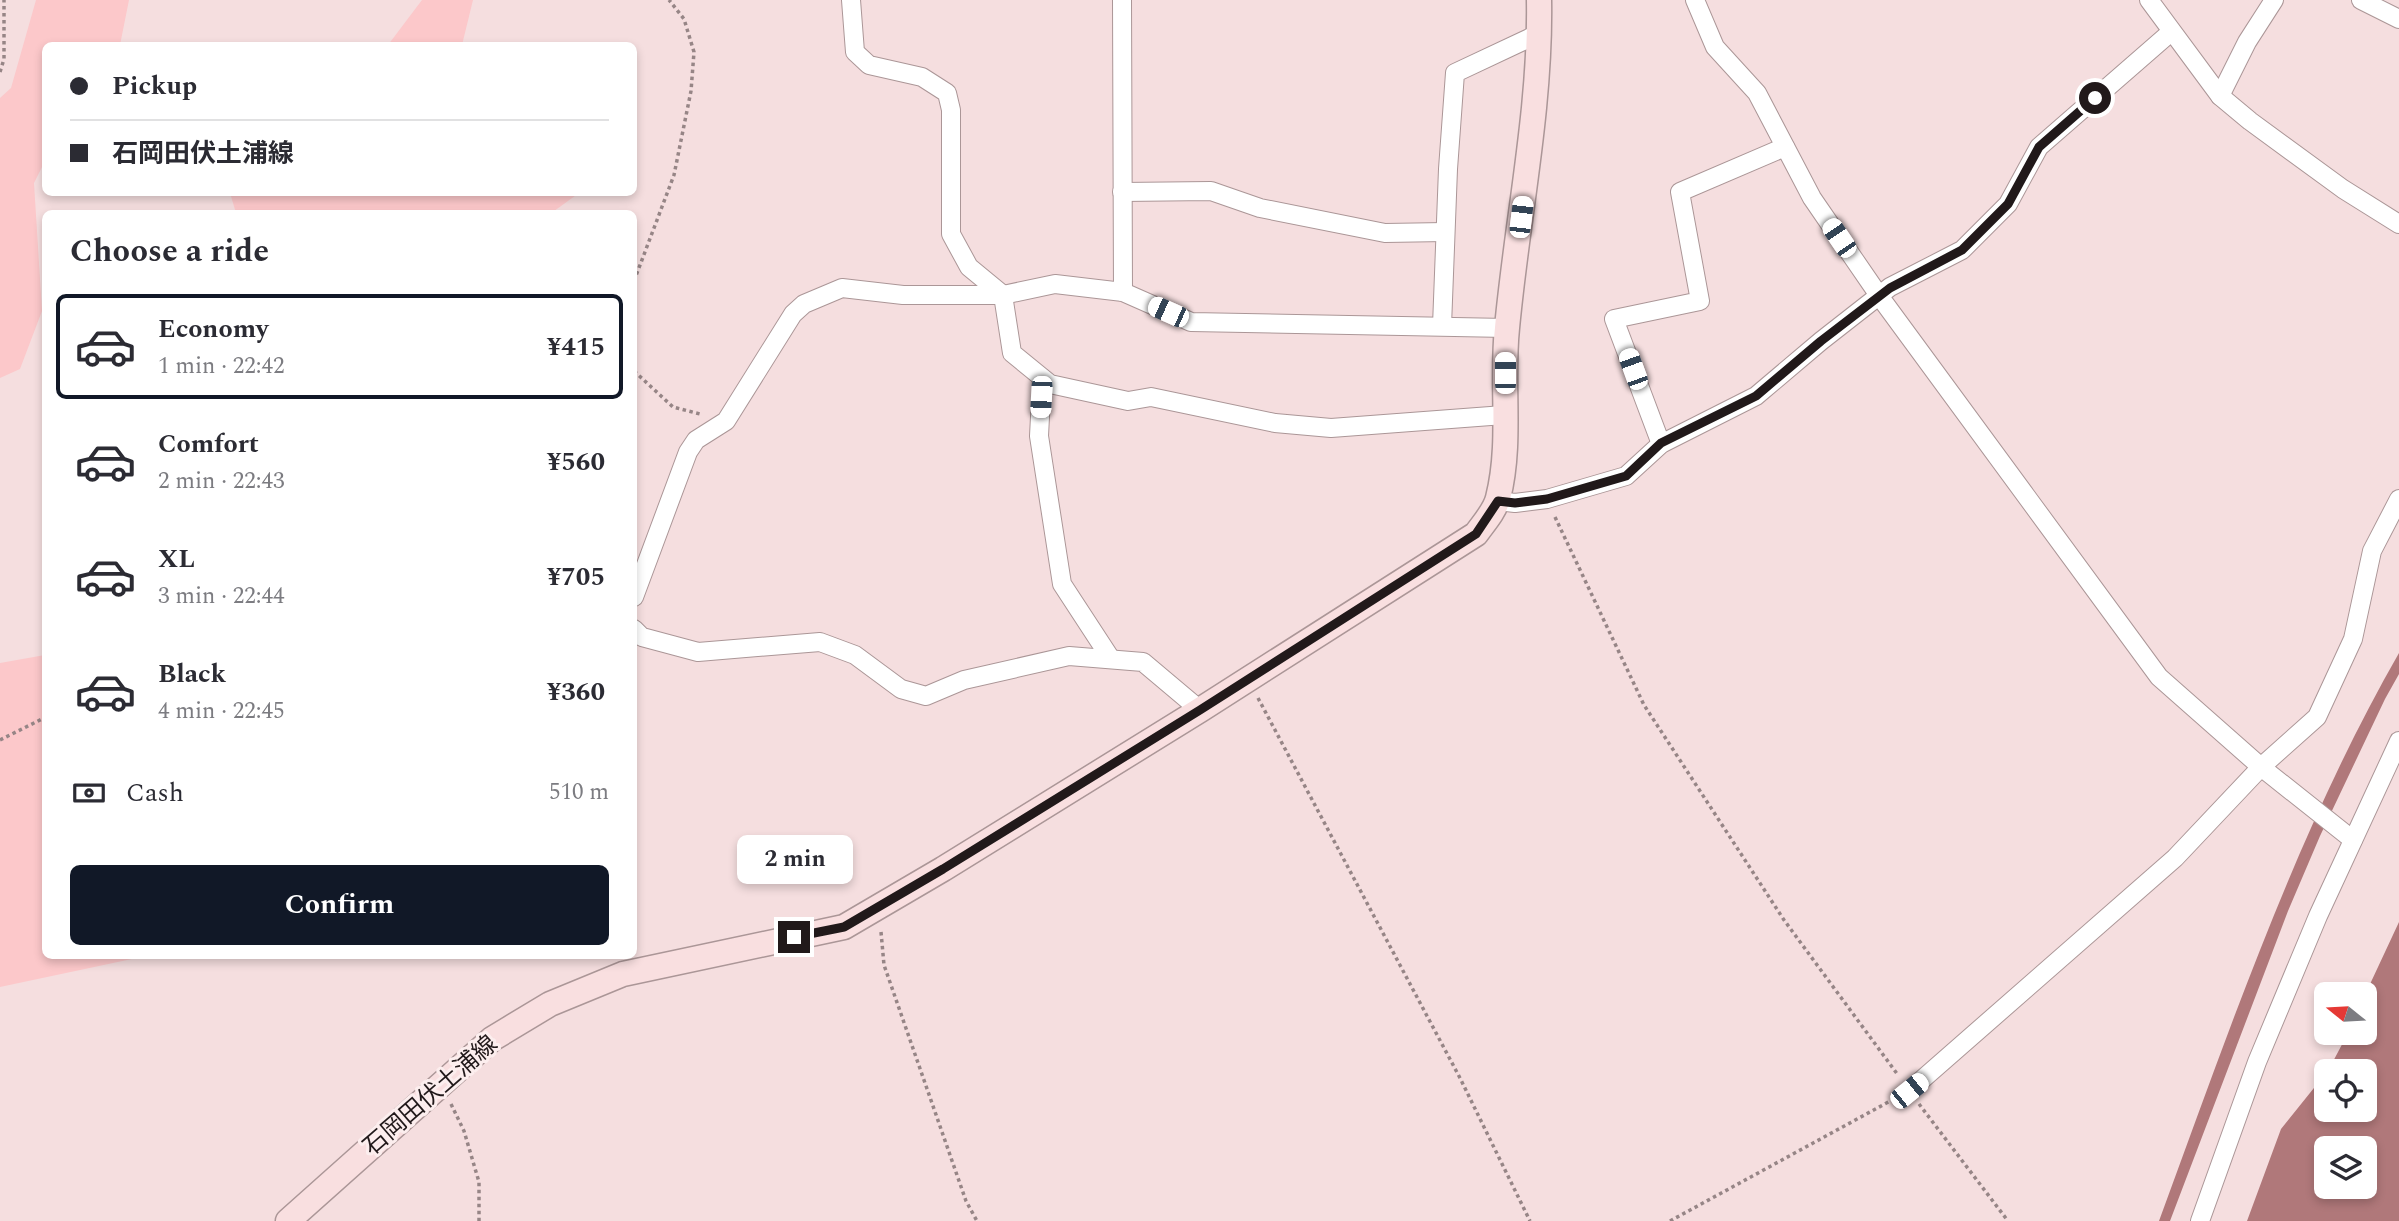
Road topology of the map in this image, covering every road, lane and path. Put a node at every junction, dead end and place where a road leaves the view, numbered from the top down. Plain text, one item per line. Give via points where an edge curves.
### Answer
1 (4, 0) edge
2 (668, 0) edge
3 (850, 0) edge
4 (1122, 0) edge
5 (1539, 0) edge
6 (1695, 0) edge
7 (2148, 0) edge
8 (2274, 0) edge
9 (2361, 0) edge
10 (2399, 19) edge
11 (2171, 32) junction
12 (1540, 33) junction
13 (0, 72) edge
14 (2220, 96) junction
15 (1786, 147) junction
16 (1122, 192) junction
17 (2399, 224) edge
18 (1445, 232) junction
19 (637, 273) edge
20 (1123, 292) junction
21 (1003, 295) junction
22 (1880, 297) junction
23 (1442, 326) junction
24 (1507, 328) junction
25 (637, 374) edge
26 (1042, 378) junction
27 (1504, 415) junction
28 (726, 421) junction
29 (1661, 443) junction
30 (1547, 499) junction
31 (2399, 499) edge
32 (1498, 501) junction
33 (637, 589) edge
34 (637, 632) edge
35 (1111, 659) junction
36 (1248, 680) junction
37 (1200, 710) junction
38 (42, 719) edge
39 (0, 740) edge
40 (2399, 741) edge
41 (2261, 767) junction
42 (2353, 840) junction
43 (879, 906) junction
44 (442, 1083) junction
45 (1909, 1091) junction
46 (288, 1221) edge
47 (479, 1221) edge
48 (977, 1221) edge
49 (1530, 1221) edge
50 (1670, 1221) edge
51 (2008, 1221) edge
52 (2200, 1221) edge

1 - 13 path
2 - 19 path via 684,19 694,51 691,91 674,175
3 - 21 street via 855,52 869,65 922,77 947,93 951,110 951,234 969,267
4 - 16 street
5 - 12 main road, 石岡田伏土浦線
6 - 15 street via 1715,47 1758,93
7 - 11 street
8 - 14 street
9 - 10 street
11 - 14 street
11 - 22 street via 2039,147 2008,204 1962,250
12 - 18 street via 1455,73
12 - 24 main road, 石岡田伏土浦線
14 - 17 street via 2343,189
15 - 22 street via 1812,198
15 - 29 street via 1680,192 1700,301 1614,319
16 - 18 street via 1211,191 1261,208 1385,233
16 - 20 street
18 - 23 street
20 - 21 street via 1055,284
20 - 23 street via 1191,322
21 - 26 street via 1012,353
21 - 28 street via 903,295 842,288 804,304 793,314
22 - 29 street via 1756,396
22 - 41 street via 2159,677
23 - 24 street
24 - 27 main road, 石岡田伏土浦線
25 - 28 path via 673,407
26 - 27 street via 1050,384 1128,401 1151,397 1275,423 1331,428
26 - 35 street via 1039,436 1062,584
27 - 32 main road, 石岡田伏土浦線
28 - 33 street via 696,440 688,452
29 - 30 street via 1626,476
30 - 32 street
30 - 45 path via 1644,705 1784,920
31 - 41 street via 2372,551 2353,639 2317,717
32 - 36 main road, 石岡田伏土浦線 via 1476,534
34 - 35 street via 698,652 820,642 855,655 901,688 926,696 964,680 1069,656
35 - 37 street via 1143,662
36 - 37 main road, 石岡田伏土浦線
36 - 49 path via 1461,1078
37 - 43 main road, 石岡田伏土浦線
38 - 39 path
40 - 42 street
41 - 42 street
41 - 45 street via 2175,858
42 - 52 street via 2257,1062
43 - 44 main road, 石岡田伏土浦線 via 844,927 623,974 550,1004 492,1039
43 - 48 path via 884,965 966,1201
44 - 46 main road, 石岡田伏土浦線
44 - 47 path via 464,1131 479,1182
45 - 50 path
45 - 51 path

